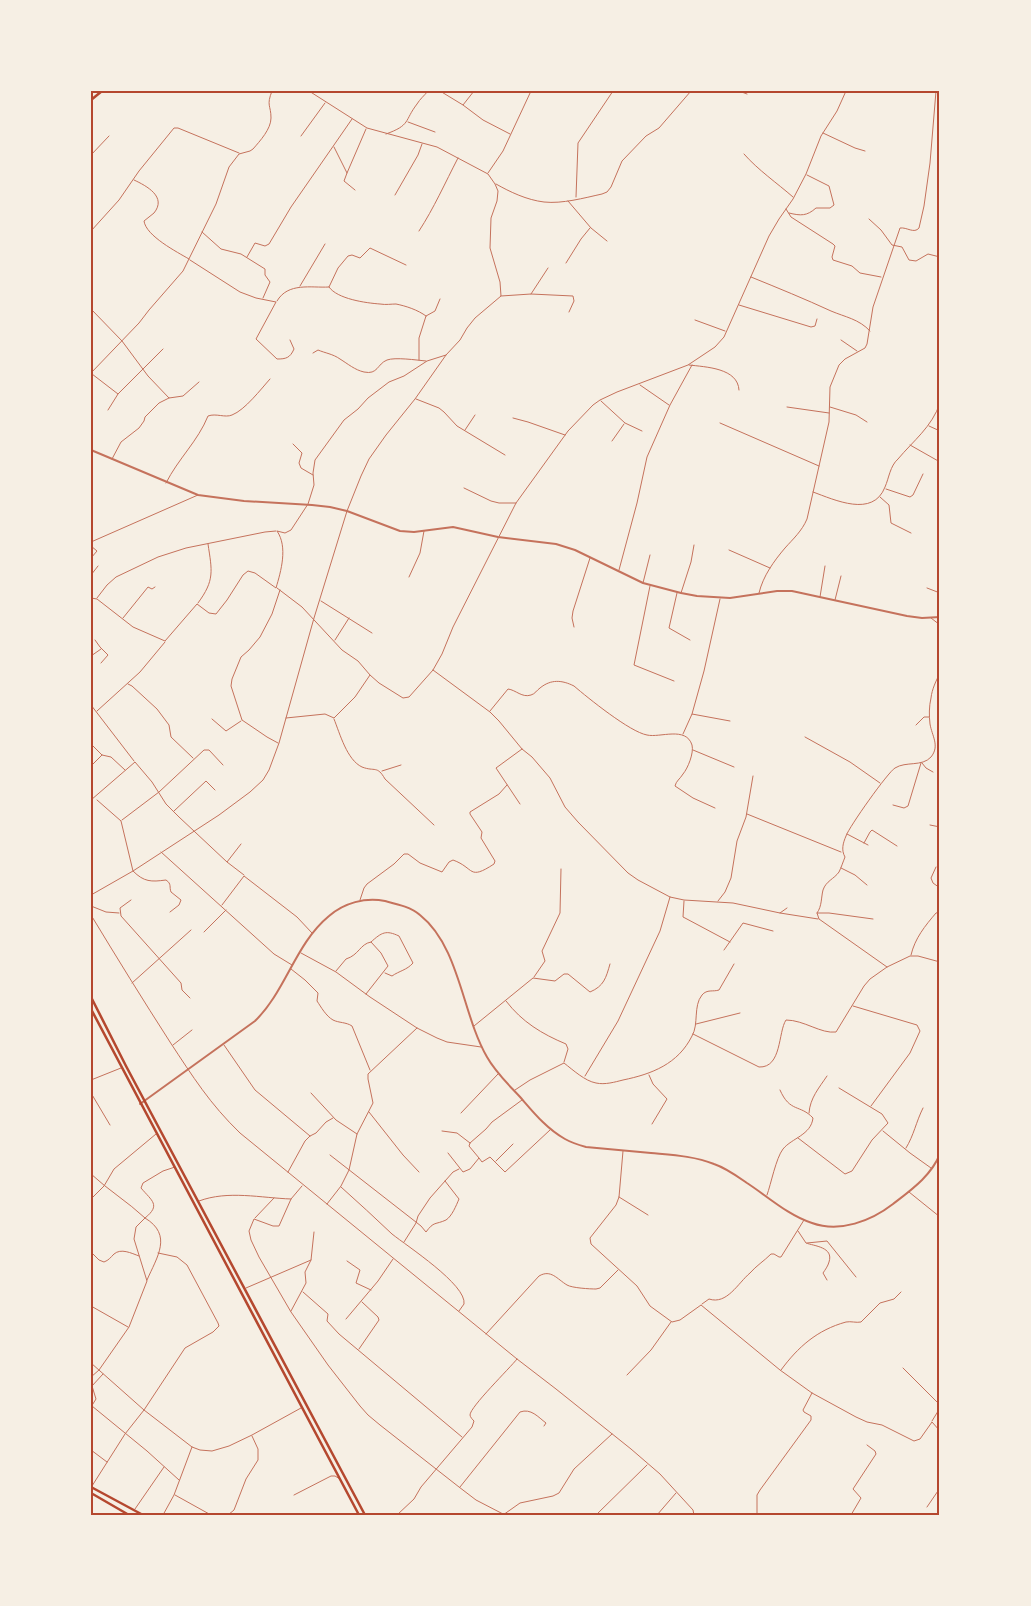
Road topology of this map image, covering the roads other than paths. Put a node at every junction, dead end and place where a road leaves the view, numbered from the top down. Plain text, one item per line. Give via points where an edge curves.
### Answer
1 (102, 91) edge
2 (272, 91) edge
3 (309, 91) edge
4 (428, 91) edge
5 (440, 91) edge
6 (474, 91) edge
7 (531, 91) edge
8 (613, 91) edge
9 (691, 91) edge
10 (739, 91) edge
11 (846, 91) edge
12 (936, 91) edge
13 (747, 94) dead end
14 (91, 100) edge
15 (326, 102) junction
16 (463, 105) junction
17 (352, 118) junction
18 (407, 122) junction
19 (367, 128) junction
20 (435, 132) dead end
21 (822, 133) junction
22 (386, 134) junction
23 (511, 134) junction
24 (109, 136) dead end
25 (301, 136) dead end
26 (422, 143) junction
27 (334, 147) junction
28 (865, 151) dead end
29 (91, 154) edge
30 (240, 154) junction
31 (744, 154) dead end
32 (458, 158) junction
33 (347, 173) junction
34 (488, 174) junction
35 (806, 174) junction
36 (134, 179) junction
37 (495, 184) junction
38 (355, 190) dead end
39 (395, 195) dead end
40 (794, 197) junction
41 (576, 198) junction
42 (568, 200) junction
43 (785, 209) junction
44 (788, 213) junction
45 (869, 219) dead end
46 (591, 228) junction
47 (91, 231) edge
48 (202, 231) junction
49 (419, 232) dead end
50 (607, 241) dead end
51 (325, 244) dead end
52 (893, 245) junction
53 (247, 257) junction
54 (940, 257) edge
55 (189, 260) junction
56 (566, 263) dead end
57 (406, 265) dead end
58 (548, 268) dead end
59 (751, 276) junction
60 (882, 278) junction
61 (299, 286) junction
62 (329, 287) junction
63 (531, 294) junction
64 (500, 296) junction
65 (262, 299) junction
66 (440, 299) dead end
67 (276, 302) junction
68 (738, 305) junction
69 (91, 309) edge
70 (569, 312) dead end
71 (426, 316) junction
72 (817, 319) dead end
73 (695, 320) dead end
74 (870, 330) junction
75 (726, 332) junction
76 (290, 340) dead end
77 (841, 340) dead end
78 (122, 341) junction
79 (163, 349) dead end
80 (858, 351) junction
81 (313, 353) dead end
82 (446, 356) junction
83 (419, 360) junction
84 (427, 361) junction
85 (688, 365) junction
86 (692, 365) junction
87 (142, 369) junction
88 (91, 373) edge
89 (270, 379) dead end
90 (199, 382) dead end
91 (638, 384) junction
92 (739, 390) dead end
93 (118, 394) junction
94 (170, 398) junction
95 (415, 399) junction
96 (600, 400) junction
97 (940, 404) edge
98 (670, 405) junction
99 (830, 406) junction
100 (787, 407) dead end
101 (108, 410) dead end
102 (830, 413) junction
103 (475, 415) dead end
104 (513, 418) dead end
105 (867, 422) dead end
106 (720, 423) dead end
107 (625, 424) junction
108 (929, 426) junction
109 (464, 430) junction
110 (642, 431) dead end
111 (940, 431) edge
112 (565, 436) junction
113 (612, 441) dead end
114 (293, 444) dead end
115 (910, 445) junction
116 (91, 450) edge
117 (95, 452) junction
118 (505, 455) dead end
119 (91, 456) edge
120 (112, 459) junction
121 (940, 462) edge
122 (820, 467) junction
123 (923, 474) dead end
124 (313, 476) junction
125 (166, 482) junction
126 (464, 488) dead end
127 (885, 489) junction
128 (812, 492) junction
129 (198, 495) junction
130 (880, 497) junction
131 (516, 503) junction
132 (308, 504) junction
133 (347, 511) junction
134 (424, 530) junction
135 (277, 532) junction
136 (911, 534) dead end
137 (498, 537) junction
138 (91, 542) edge
139 (208, 544) junction
140 (694, 545) dead end
141 (91, 546) edge
142 (729, 550) dead end
143 (650, 555) dead end
144 (590, 557) junction
145 (91, 558) edge
146 (98, 566) dead end
147 (826, 566) dead end
148 (770, 568) junction
149 (619, 571) junction
150 (91, 575) edge
151 (841, 576) dead end
152 (409, 577) dead end
153 (643, 584) junction
154 (650, 586) junction
155 (155, 587) dead end
156 (276, 588) junction
157 (927, 588) dead end
158 (280, 590) junction
159 (677, 592) junction
160 (681, 593) junction
161 (759, 593) junction
162 (940, 593) edge
163 (820, 597) junction
164 (91, 598) edge
165 (720, 598) junction
166 (97, 599) junction
167 (834, 600) junction
168 (320, 601) junction
169 (197, 604) junction
170 (940, 617) edge
171 (314, 618) junction
172 (349, 618) junction
173 (931, 618) junction
174 (122, 619) junction
175 (940, 625) edge
176 (574, 627) dead end
177 (372, 633) dead end
178 (95, 640) dead end
179 (690, 640) dead end
180 (334, 641) junction
181 (165, 642) junction
182 (101, 648) junction
183 (91, 656) edge
184 (101, 664) dead end
185 (433, 670) junction
186 (940, 673) edge
187 (370, 676) junction
188 (674, 681) dead end
189 (128, 684) junction
190 (91, 704) edge
191 (97, 711) junction
192 (490, 712) junction
193 (692, 714) junction
194 (929, 717) junction
195 (212, 718) dead end
196 (285, 718) junction
197 (334, 718) junction
198 (242, 720) junction
199 (730, 721) dead end
200 (916, 725) dead end
201 (682, 735) junction
202 (805, 737) dead end
203 (279, 743) junction
204 (91, 744) edge
205 (522, 749) junction
206 (692, 750) junction
207 (102, 755) junction
208 (193, 758) junction
209 (135, 762) junction
210 (922, 762) junction
211 (222, 765) dead end
212 (401, 765) dead end
213 (91, 766) edge
214 (734, 767) dead end
215 (126, 770) junction
216 (381, 772) junction
217 (933, 772) dead end
218 (753, 776) dead end
219 (881, 784) junction
220 (507, 785) junction
221 (216, 790) dead end
222 (159, 792) junction
223 (91, 800) edge
224 (97, 800) dead end
225 (520, 804) dead end
226 (893, 805) dead end
227 (715, 808) dead end
228 (174, 811) junction
229 (747, 813) junction
230 (121, 821) junction
231 (434, 825) dead end
232 (930, 825) dead end
233 (940, 827) edge
234 (193, 832) junction
235 (846, 834) junction
236 (864, 843) junction
237 (241, 844) dead end
238 (868, 846) dead end
239 (897, 846) dead end
240 (161, 852) junction
241 (842, 852) junction
242 (227, 862) junction
243 (936, 867) dead end
244 (840, 868) junction
245 (561, 869) dead end
246 (133, 871) junction
247 (244, 876) junction
248 (867, 885) dead end
249 (940, 888) edge
250 (91, 896) edge
251 (670, 897) junction
252 (131, 900) dead end
253 (360, 900) junction
254 (684, 900) junction
255 (718, 902) junction
256 (222, 905) junction
257 (91, 906) edge
258 (787, 908) dead end
259 (226, 910) junction
260 (170, 912) dead end
261 (940, 912) edge
262 (120, 913) junction
263 (780, 913) junction
264 (817, 913) junction
265 (91, 915) edge
266 (819, 919) junction
267 (872, 919) dead end
268 (191, 930) dead end
269 (773, 931) dead end
270 (204, 932) dead end
271 (313, 934) junction
272 (371, 942) junction
273 (730, 942) junction
274 (724, 950) dead end
275 (300, 952) junction
276 (910, 956) junction
277 (160, 959) junction
278 (940, 962) edge
279 (610, 964) dead end
280 (734, 964) dead end
281 (292, 966) junction
282 (887, 967) junction
283 (291, 969) junction
284 (336, 972) junction
285 (384, 972) junction
286 (533, 978) junction
287 (132, 983) junction
288 (366, 994) junction
289 (91, 997) edge
290 (190, 998) dead end
291 (506, 1001) junction
292 (852, 1005) junction
293 (91, 1010) edge
294 (740, 1013) dead end
295 (696, 1024) junction
296 (474, 1026) junction
297 (417, 1028) junction
298 (192, 1030) dead end
299 (694, 1034) junction
300 (172, 1045) junction
301 (223, 1045) junction
302 (482, 1047) junction
303 (564, 1063) junction
304 (121, 1068) junction
305 (188, 1069) junction
306 (370, 1071) junction
307 (498, 1074) junction
308 (648, 1074) junction
309 (826, 1076) dead end
310 (584, 1077) junction
311 (91, 1080) edge
312 (839, 1088) dead end
313 (780, 1090) dead end
314 (514, 1091) junction
315 (91, 1093) edge
316 (311, 1093) dead end
317 (522, 1099) junction
318 (144, 1101) junction
319 (140, 1104) junction
320 (871, 1107) junction
321 (923, 1108) dead end
322 (368, 1112) junction
323 (461, 1113) dead end
324 (808, 1114) junction
325 (333, 1118) junction
326 (652, 1124) dead end
327 (110, 1125) dead end
328 (550, 1129) junction
329 (882, 1130) junction
330 (442, 1131) dead end
331 (156, 1134) junction
332 (357, 1134) junction
333 (310, 1136) junction
334 (798, 1138) junction
335 (470, 1143) junction
336 (513, 1144) dead end
337 (906, 1149) junction
338 (623, 1150) junction
339 (448, 1153) dead end
340 (940, 1154) edge
341 (330, 1155) dead end
342 (479, 1158) junction
343 (495, 1161) junction
344 (179, 1164) junction
345 (174, 1167) junction
346 (933, 1168) junction
347 (460, 1169) junction
348 (349, 1170) junction
349 (419, 1172) dead end
350 (287, 1173) junction
351 (91, 1174) edge
352 (446, 1181) junction
353 (303, 1185) junction
354 (104, 1186) junction
355 (341, 1186) junction
356 (908, 1192) junction
357 (766, 1196) junction
358 (619, 1197) junction
359 (274, 1198) junction
360 (91, 1199) edge
361 (291, 1199) junction
362 (198, 1201) junction
363 (327, 1204) junction
364 (648, 1215) dead end
365 (940, 1217) edge
366 (145, 1218) junction
367 (254, 1219) junction
368 (804, 1220) junction
369 (416, 1224) junction
370 (798, 1230) junction
371 (314, 1232) dead end
372 (404, 1242) junction
373 (806, 1243) junction
374 (91, 1252) edge
375 (158, 1253) junction
376 (139, 1256) junction
377 (394, 1258) junction
378 (310, 1260) junction
379 (347, 1261) dead end
380 (619, 1270) junction
381 (856, 1277) dead end
382 (271, 1278) junction
383 (827, 1280) dead end
384 (147, 1281) junction
385 (245, 1289) junction
386 (371, 1290) junction
387 (303, 1292) junction
388 (901, 1292) dead end
389 (361, 1302) junction
390 (701, 1305) junction
391 (91, 1306) edge
392 (458, 1311) junction
393 (290, 1312) junction
394 (346, 1319) dead end
395 (672, 1322) junction
396 (129, 1327) junction
397 (486, 1334) junction
398 (271, 1338) junction
399 (266, 1341) junction
400 (359, 1350) junction
401 (517, 1359) junction
402 (91, 1363) edge
403 (903, 1368) dead end
404 (99, 1370) junction
405 (780, 1370) junction
406 (104, 1373) junction
407 (627, 1375) dead end
408 (91, 1377) edge
409 (812, 1393) junction
410 (92, 1406) edge
411 (940, 1407) edge
412 (301, 1408) junction
413 (144, 1410) junction
414 (932, 1422) junction
415 (544, 1426) dead end
416 (940, 1431) edge
417 (125, 1434) junction
418 (613, 1434) junction
419 (252, 1435) junction
420 (462, 1437) junction
421 (325, 1441) junction
422 (321, 1443) junction
423 (867, 1445) dead end
424 (192, 1447) junction
425 (91, 1450) edge
426 (107, 1462) junction
427 (648, 1464) junction
428 (164, 1466) junction
429 (437, 1469) junction
430 (340, 1479) junction
431 (179, 1480) junction
432 (91, 1486) edge
433 (460, 1487) junction
434 (940, 1488) edge
435 (91, 1493) edge
436 (676, 1493) junction
437 (174, 1495) junction
438 (294, 1495) dead end
439 (927, 1507) dead end
440 (134, 1511) junction
441 (503, 1514) edge
442 (129, 1515) edge
443 (143, 1515) edge
444 (163, 1515) edge
445 (211, 1515) edge
446 (228, 1515) edge
447 (359, 1515) edge
448 (365, 1515) edge
449 (396, 1515) edge
450 (596, 1515) edge
451 (657, 1515) edge
452 (696, 1515) edge
453 (757, 1515) edge
454 (852, 1515) edge

1 - 14 main road
2 - 30 street via 268,103 270,125 254,149
3 - 15 street
4 - 18 street
5 - 16 street
6 - 16 street
7 - 23 street
8 - 41 street via 578,144
9 - 41 street via 659,128 646,136 622,161 607,192
10 - 13 street
11 - 21 street
12 - 52 street via 930,163 919,228 913,231 900,228
15 - 17 street
15 - 25 street
16 - 23 street
17 - 19 street
17 - 27 street
18 - 20 street
18 - 22 street
19 - 22 street
19 - 33 street
21 - 28 street
21 - 35 street
22 - 26 street
23 - 34 street
24 - 29 street
26 - 32 street
26 - 39 street
27 - 33 street
27 - 53 street via 269,244 255,243
30 - 36 street via 174,128
30 - 48 street via 229,167
31 - 40 street
32 - 34 street
32 - 49 street
33 - 38 street via 344,181
34 - 37 street
35 - 40 street
35 - 44 street via 829,186 834,205 816,208 803,216
36 - 47 street
36 - 55 street via 149,188 159,200 158,207 144,221 145,226 161,242
37 - 42 street via 533,200
37 - 64 street via 498,191 491,218 490,248 500,282
40 - 43 street
41 - 42 street
42 - 46 street
43 - 44 street
43 - 59 street
44 - 60 street via 833,244 833,260 852,266 860,273
45 - 52 street
46 - 50 street
46 - 56 street
48 - 53 street via 221,249
48 - 55 street
51 - 61 street
52 - 54 street via 902,247 912,261 928,254
52 - 60 street
53 - 65 street via 265,269 264,276 270,282
55 - 65 street via 240,292
55 - 78 street
57 - 62 street via 370,248 360,258 348,256
58 - 63 street
59 - 68 street
59 - 74 street via 851,318
60 - 74 street
61 - 62 street
61 - 67 street via 283,294
62 - 71 street via 342,297 396,304
63 - 64 street
63 - 70 street via 573,296
64 - 82 street via 475,318
65 - 67 street
66 - 71 street via 434,311
67 - 76 street via 256,340 277,359 288,358 292,354 294,349
68 - 72 street via 811,328
68 - 75 street
69 - 78 street
71 - 83 street via 419,338
73 - 75 street
74 - 80 street via 865,348
75 - 85 street via 720,343
77 - 80 street
78 - 87 street
78 - 88 street
79 - 87 street
80 - 99 street via 845,359 834,374
81 - 83 street via 318,350 355,369 371,372 390,360
82 - 84 street
82 - 95 street
83 - 84 street
84 - 124 street via 390,382 344,420 315,460
85 - 86 street
85 - 91 street
86 - 92 street via 728,373 739,384
86 - 98 street
87 - 93 street
87 - 94 street
88 - 93 street
89 - 125 street via 234,414 208,416
90 - 94 street via 183,396
91 - 96 street
91 - 98 street
93 - 101 street
94 - 120 street via 158,403 139,428 121,442
95 - 109 street via 438,408
95 - 133 street via 369,459
96 - 107 street
96 - 112 street
97 - 108 street
98 - 149 street via 647,457
99 - 102 street
99 - 105 street
100 - 102 street
102 - 122 street
103 - 109 street
104 - 112 street
106 - 122 street
107 - 110 street
107 - 113 street
108 - 111 street
108 - 115 street
109 - 118 street
112 - 131 street
114 - 124 street via 302,453 300,468
115 - 121 street
115 - 127 street via 894,462
116 - 117 street
117 - 119 street
117 - 120 street
120 - 125 street
122 - 128 street
123 - 127 street via 910,497
124 - 132 street via 314,485
125 - 129 street
126 - 131 street via 491,501
127 - 130 street
128 - 130 street via 854,505
128 - 148 street via 805,524
129 - 132 street
129 - 138 street
130 - 136 street via 889,505 891,523
131 - 137 street
132 - 133 street
132 - 135 street via 290,532
133 - 134 street via 400,531
133 - 168 street
134 - 137 street via 453,527
134 - 152 street via 420,552
135 - 139 street
135 - 156 street via 282,545
137 - 144 street via 556,544
137 - 185 street
139 - 166 street via 186,548 130,569 112,580
139 - 169 street via 211,576
140 - 160 street
141 - 145 street via 97,551
142 - 148 street
143 - 153 street
144 - 149 street
144 - 176 street via 573,611
146 - 150 street
147 - 163 street
148 - 161 street
149 - 153 street
151 - 167 street
153 - 154 street
154 - 159 street
154 - 188 street via 634,664
155 - 174 street via 148,587
156 - 158 street
156 - 169 street via 248,571 216,614
157 - 162 street
158 - 171 street
158 - 198 street via 263,632 241,657 232,679 231,686
159 - 160 street
159 - 179 street via 669,628
160 - 165 street
161 - 163 street via 792,591
161 - 165 street
163 - 167 street
164 - 166 street
165 - 193 street
166 - 174 street
167 - 173 street via 899,615
168 - 171 street
168 - 172 street
169 - 181 street
170 - 173 street
171 - 180 street
171 - 196 street
172 - 177 street
172 - 180 street
173 - 175 street
174 - 181 street
178 - 182 street
180 - 187 street
181 - 189 street
182 - 183 street
182 - 184 street via 108,655
185 - 187 street via 406,699
185 - 192 street
186 - 194 street via 932,690
187 - 197 street
189 - 191 street
189 - 208 street via 157,709 168,725 171,737
190 - 191 street
191 - 209 street
192 - 201 street via 508,689 522,696 532,695 547,683 561,681 574,686 641,734
192 - 205 street
193 - 199 street
193 - 201 street
194 - 200 street via 924,717
194 - 210 street via 935,746 931,756
195 - 198 street via 226,731
196 - 197 street via 325,714
196 - 203 street
197 - 216 street via 350,755 363,767 377,768
198 - 203 street
201 - 206 street via 690,740
202 - 219 street
203 - 234 street via 260,784
204 - 207 street
205 - 220 street via 496,767
205 - 251 street via 550,778 571,815 628,873
206 - 214 street
206 - 227 street via 675,786
207 - 213 street
207 - 215 street via 112,757
208 - 211 street via 207,749
208 - 222 street
209 - 215 street
209 - 222 street
210 - 217 street
210 - 219 street via 895,768
210 - 226 street via 908,806
212 - 216 street
215 - 223 street
216 - 231 street
218 - 229 street
219 - 235 street
220 - 225 street
220 - 253 street via 499,794 470,812 482,832 481,838 494,864 475,873 453,860 442,872 404,854 367,884
221 - 228 street via 206,781
222 - 228 street
222 - 230 street
224 - 230 street
228 - 234 street
229 - 241 street
229 - 255 street via 737,841 731,878
230 - 246 street
232 - 233 street
234 - 240 street
234 - 242 street
235 - 236 street
235 - 241 street
236 - 238 street
236 - 239 street via 872,830
237 - 242 street
240 - 246 street
240 - 256 street
241 - 244 street via 845,858
242 - 247 street
243 - 249 street via 931,878
244 - 248 street
244 - 264 street via 826,884
245 - 286 street via 560,914 542,952 545,961
246 - 250 street
246 - 260 street via 145,880 166,880 170,883 171,892 181,901
247 - 256 street
247 - 271 street via 297,917
251 - 254 street
251 - 310 street via 660,931 618,1021
252 - 262 street via 122,906
253 - 271 street via 330,915
253 - 296 street via 398,904 419,914 434,928 446,948
254 - 255 street
254 - 273 street via 683,917
255 - 263 street
256 - 259 street
257 - 262 street
258 - 263 street
259 - 270 street
259 - 281 street
261 - 276 street via 917,937
262 - 277 street
263 - 266 street
264 - 266 street
264 - 267 street
265 - 287 street
266 - 282 street
268 - 277 street
269 - 273 street via 743,923
271 - 275 street
272 - 284 street via 352,958 346,959
272 - 285 street via 387,962
272 - 285 street via 379,934 389,932 399,936 413,963 407,970 392,976
273 - 274 street
275 - 281 street
275 - 284 street
276 - 278 street
276 - 282 street
277 - 287 street
277 - 290 street
279 - 286 street via 606,980 590,992 568,974 555,981
280 - 295 street via 719,990 708,991 700,998
281 - 283 street
282 - 292 street via 870,979
283 - 301 street via 264,1013
283 - 306 street via 318,993 317,1001 328,1016 352,1026
284 - 288 street
285 - 288 street
286 - 291 street
287 - 300 street
288 - 297 street
289 - 318 main road
291 - 296 street
291 - 303 street via 517,1015 566,1044 568,1049
292 - 299 street via 833,1033 786,1020 779,1049 763,1068
292 - 320 street via 917,1025 920,1031 910,1053
293 - 304 main road
294 - 295 street
295 - 299 street
296 - 302 street
297 - 302 street via 448,1042
297 - 306 street
298 - 300 street
299 - 308 street via 668,1064
300 - 305 street
301 - 305 street
301 - 333 street via 255,1090
302 - 307 street
303 - 310 street
303 - 314 street
304 - 311 street
304 - 319 main road
305 - 318 street
305 - 350 street via 226,1120
306 - 322 street via 368,1079 373,1099
307 - 314 street
307 - 323 street
308 - 310 street via 602,1083
308 - 326 street via 667,1099
309 - 324 street via 813,1096
312 - 320 street
313 - 324 street via 787,1102
314 - 317 street
315 - 327 street
316 - 325 street
317 - 328 street
317 - 335 street
318 - 319 street
318 - 344 main road
319 - 331 main road
320 - 329 street via 887,1120
321 - 337 street
322 - 332 street
322 - 349 street
324 - 334 street via 813,1121
325 - 332 street
325 - 333 street
328 - 338 street via 586,1147
328 - 343 street via 507,1171 504,1172
329 - 334 street via 848,1174
329 - 337 street
330 - 335 street via 457,1132
331 - 345 main road
331 - 354 street via 118,1165
332 - 348 street
333 - 350 street
334 - 357 street via 779,1156
335 - 342 street
336 - 343 street
337 - 346 street
338 - 357 street via 704,1160 728,1170
338 - 358 street
339 - 347 street
340 - 346 street
341 - 348 street
342 - 343 street via 481,1162 490,1157
342 - 347 street via 466,1172
344 - 345 street
344 - 362 main road
345 - 366 street via 143,1183 141,1188 154,1203 152,1212
345 - 399 main road
346 - 356 street
347 - 352 street
348 - 355 street
348 - 369 street
350 - 353 street
351 - 354 street
352 - 369 street via 418,1216
352 - 369 street via 458,1199 448,1219 432,1224 426,1232
353 - 361 street
353 - 363 street
354 - 360 street
354 - 366 street
355 - 363 street
355 - 372 street
356 - 365 street
356 - 368 street via 876,1216 854,1224 830,1227
357 - 368 street
358 - 364 street
358 - 380 street via 612,1212 590,1238 591,1244
359 - 361 street
359 - 362 street via 216,1196
359 - 367 street
361 - 367 street via 279,1226
362 - 385 main road
363 - 377 street
366 - 375 street via 160,1232 162,1240
366 - 376 street via 134,1234
367 - 382 street via 250,1227 251,1240
368 - 370 street
369 - 372 street
370 - 373 street
370 - 390 street via 781,1257 771,1254 727,1296 715,1301 709,1299
371 - 378 street
372 - 392 street via 441,1272 464,1298 465,1302
373 - 381 street via 827,1242
373 - 383 street via 822,1247 828,1254 829,1263 823,1273
374 - 376 street via 104,1262 119,1252
375 - 384 street
375 - 413 street via 177,1257 186,1265 219,1326 185,1348
376 - 384 street
377 - 386 street
377 - 392 street
378 - 382 street
378 - 387 street
379 - 386 street via 360,1270 356,1283
380 - 395 street via 637,1286 650,1306
380 - 397 street via 596,1289 568,1285 552,1274 544,1273
382 - 385 street
382 - 393 street
384 - 396 street
385 - 398 main road
386 - 389 street
387 - 393 street
387 - 400 street via 328,1314 327,1321 339,1334
388 - 405 street via 894,1299 880,1303 861,1322 831,1327 807,1341
389 - 394 street
389 - 400 street via 379,1320
390 - 395 street
390 - 405 street
391 - 396 street
392 - 397 street
393 - 429 street via 368,1415
395 - 407 street
396 - 404 street
397 - 401 street
398 - 399 main road
398 - 421 main road
399 - 412 main road
400 - 420 street
401 - 418 street
401 - 420 street via 474,1407 470,1415 474,1423
402 - 404 street
403 - 411 street
404 - 406 street
404 - 408 street
405 - 409 street
406 - 410 street via 92,1386 96,1399
406 - 413 street
409 - 414 street via 856,1418 882,1425 914,1441 920,1439
409 - 453 street via 803,1410 811,1420 757,1495
410 - 417 street
411 - 414 street
412 - 419 street
412 - 422 main road
413 - 417 street
413 - 424 street
414 - 416 street
415 - 433 street via 546,1423 531,1411 520,1412
417 - 426 street
417 - 428 street
418 - 427 street
418 - 441 street via 574,1468 559,1493 520,1503
419 - 424 street via 212,1451
419 - 446 street via 258,1449 258,1460 246,1479 234,1510
420 - 429 street
421 - 422 main road
421 - 448 main road
422 - 430 main road
423 - 454 street via 876,1454 853,1489 861,1501
424 - 431 street
425 - 426 street
426 - 432 street
427 - 436 street
427 - 450 street
428 - 431 street
428 - 440 street
429 - 433 street
429 - 449 street via 414,1499
430 - 438 street via 330,1476
430 - 447 main road
431 - 437 street
432 - 440 main road
433 - 441 street via 476,1500
434 - 439 street
435 - 442 main road
436 - 451 street
436 - 452 street
437 - 444 street
437 - 445 street
440 - 443 main road

